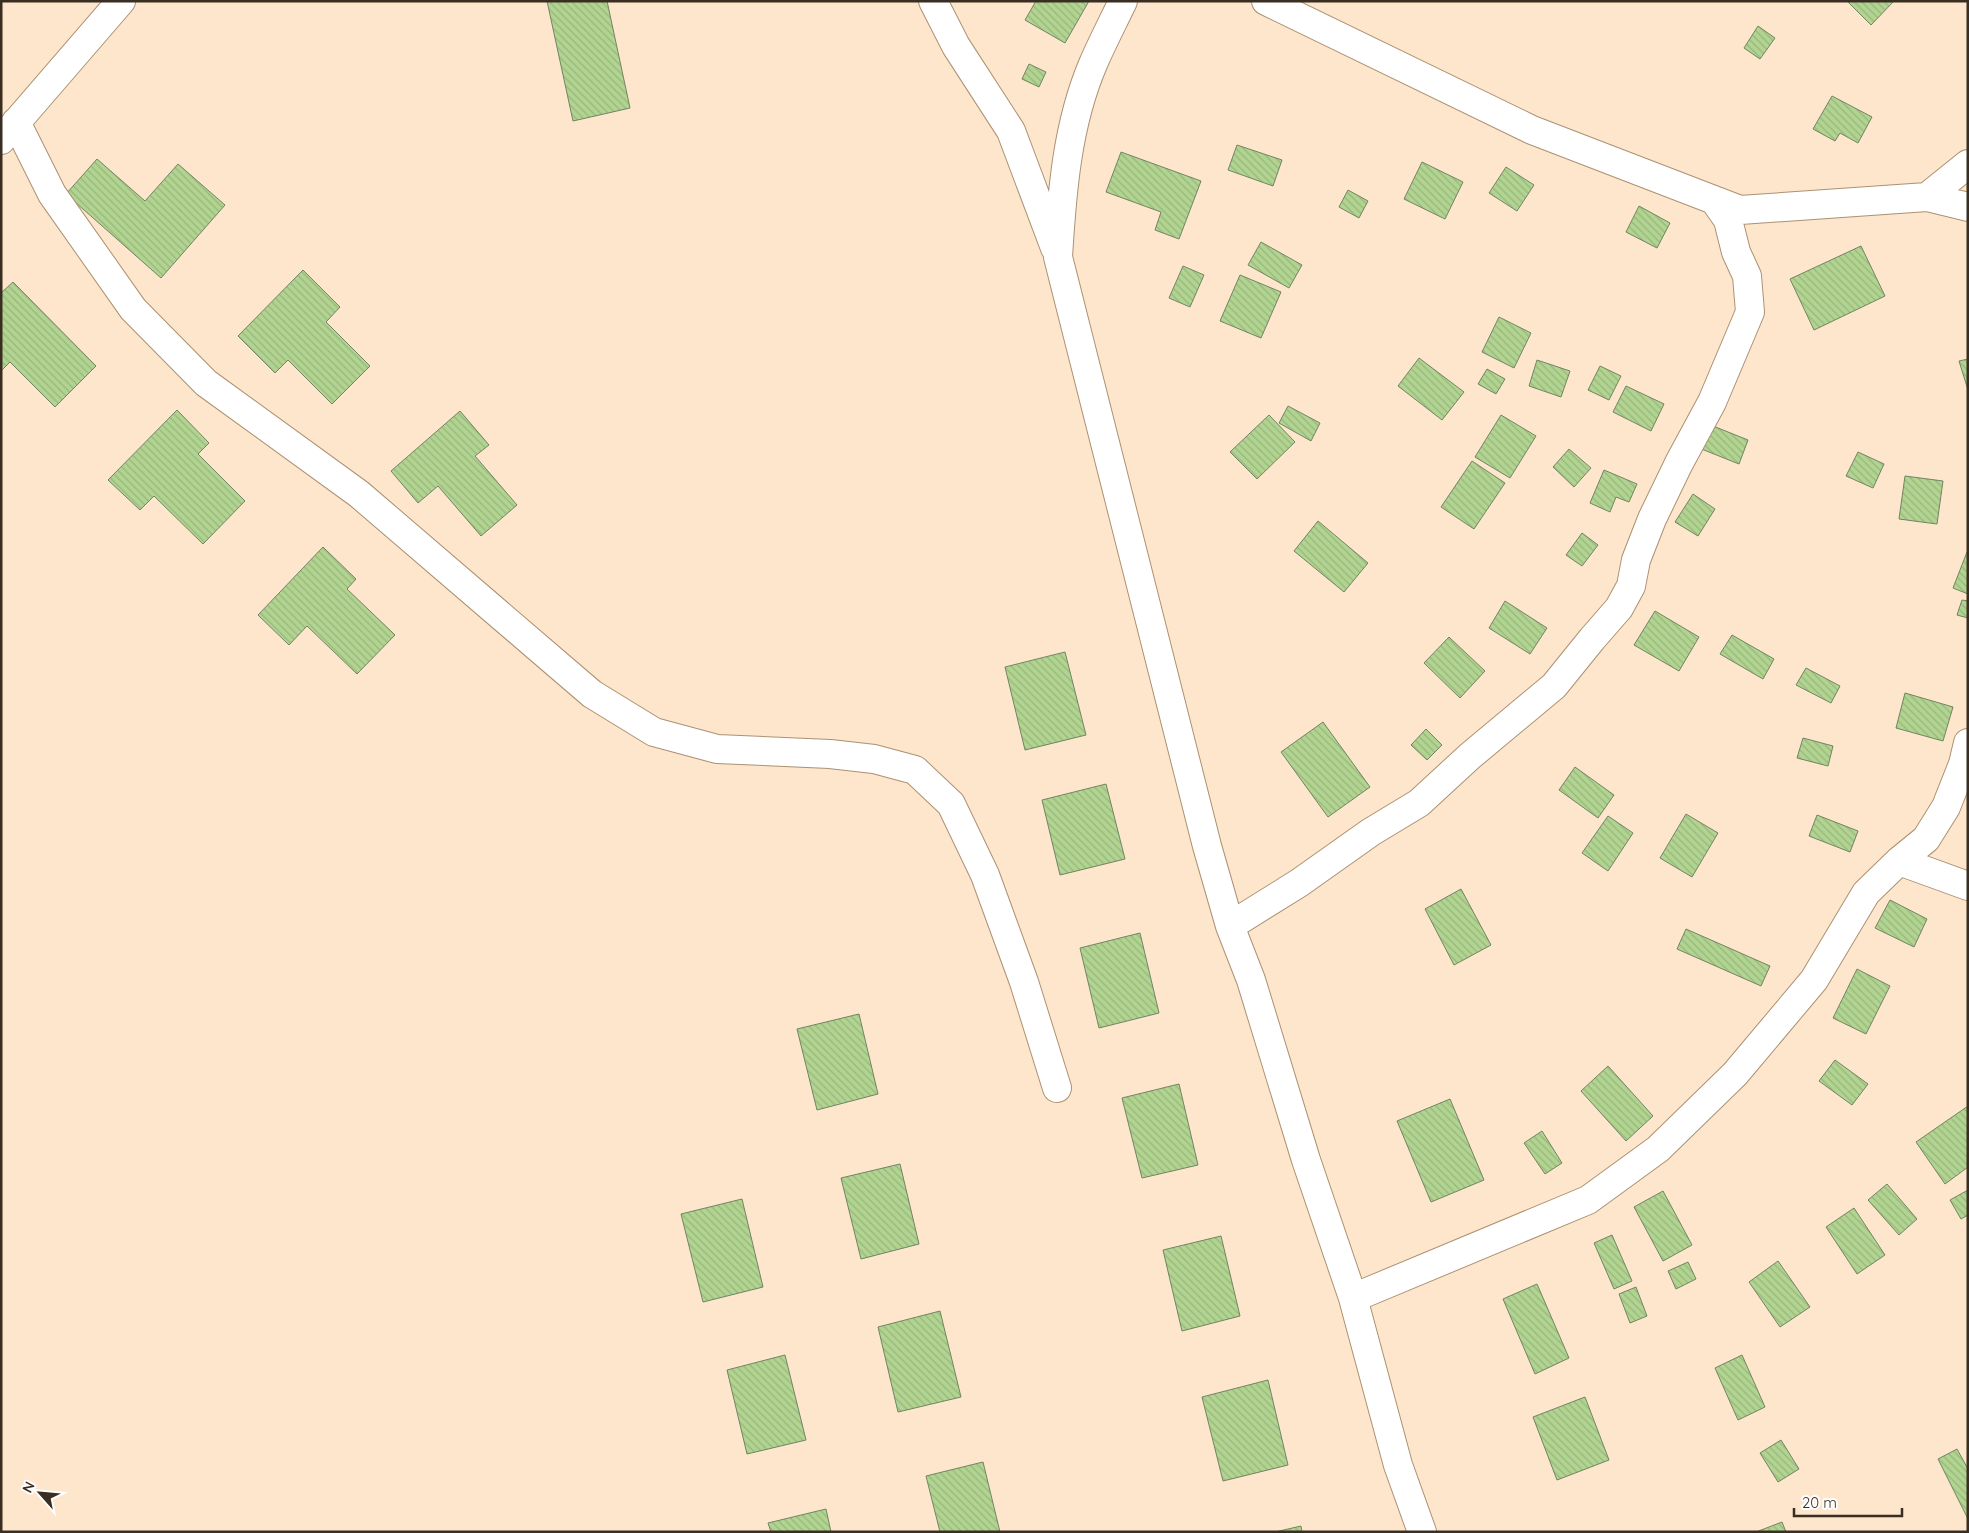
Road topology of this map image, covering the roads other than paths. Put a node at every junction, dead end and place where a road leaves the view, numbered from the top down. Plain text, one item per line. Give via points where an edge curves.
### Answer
1 (121, 1) edge
2 (933, 1) edge
3 (1123, 1) edge
4 (1266, 1) edge
5 (8, 131) edge
6 (1968, 164) edge
7 (1927, 197) junction
8 (1714, 200) junction
9 (1968, 207) edge
10 (1058, 256) junction
11 (1968, 743) edge
12 (1899, 861) junction
13 (1968, 886) edge
14 (1230, 926) junction
15 (1057, 1088) dead end
16 (1353, 1298) junction
17 (1422, 1532) edge

1 - 5 street
2 - 10 street via 956,46 1010,131
3 - 10 street via 1092,65 1074,125 1062,188
4 - 8 street via 1532,130
5 - 15 street via 133,309 206,383 359,494 592,694 654,732 717,749 830,754 874,759 916,770 952,804 985,875 1024,982
6 - 7 street
7 - 8 street via 1740,210
7 - 9 street
8 - 14 street via 1728,220 1736,252 1747,276 1750,312 1712,402 1652,519 1636,560 1631,586 1619,608 1554,686 1418,803 1299,884
10 - 14 street via 1204,836
11 - 12 street via 1946,807 1926,839
12 - 13 street
12 - 16 street via 1866,893 1814,980 1734,1074 1658,1149 1588,1200
14 - 16 street via 1251,980 1306,1160
16 - 17 street via 1398,1465

